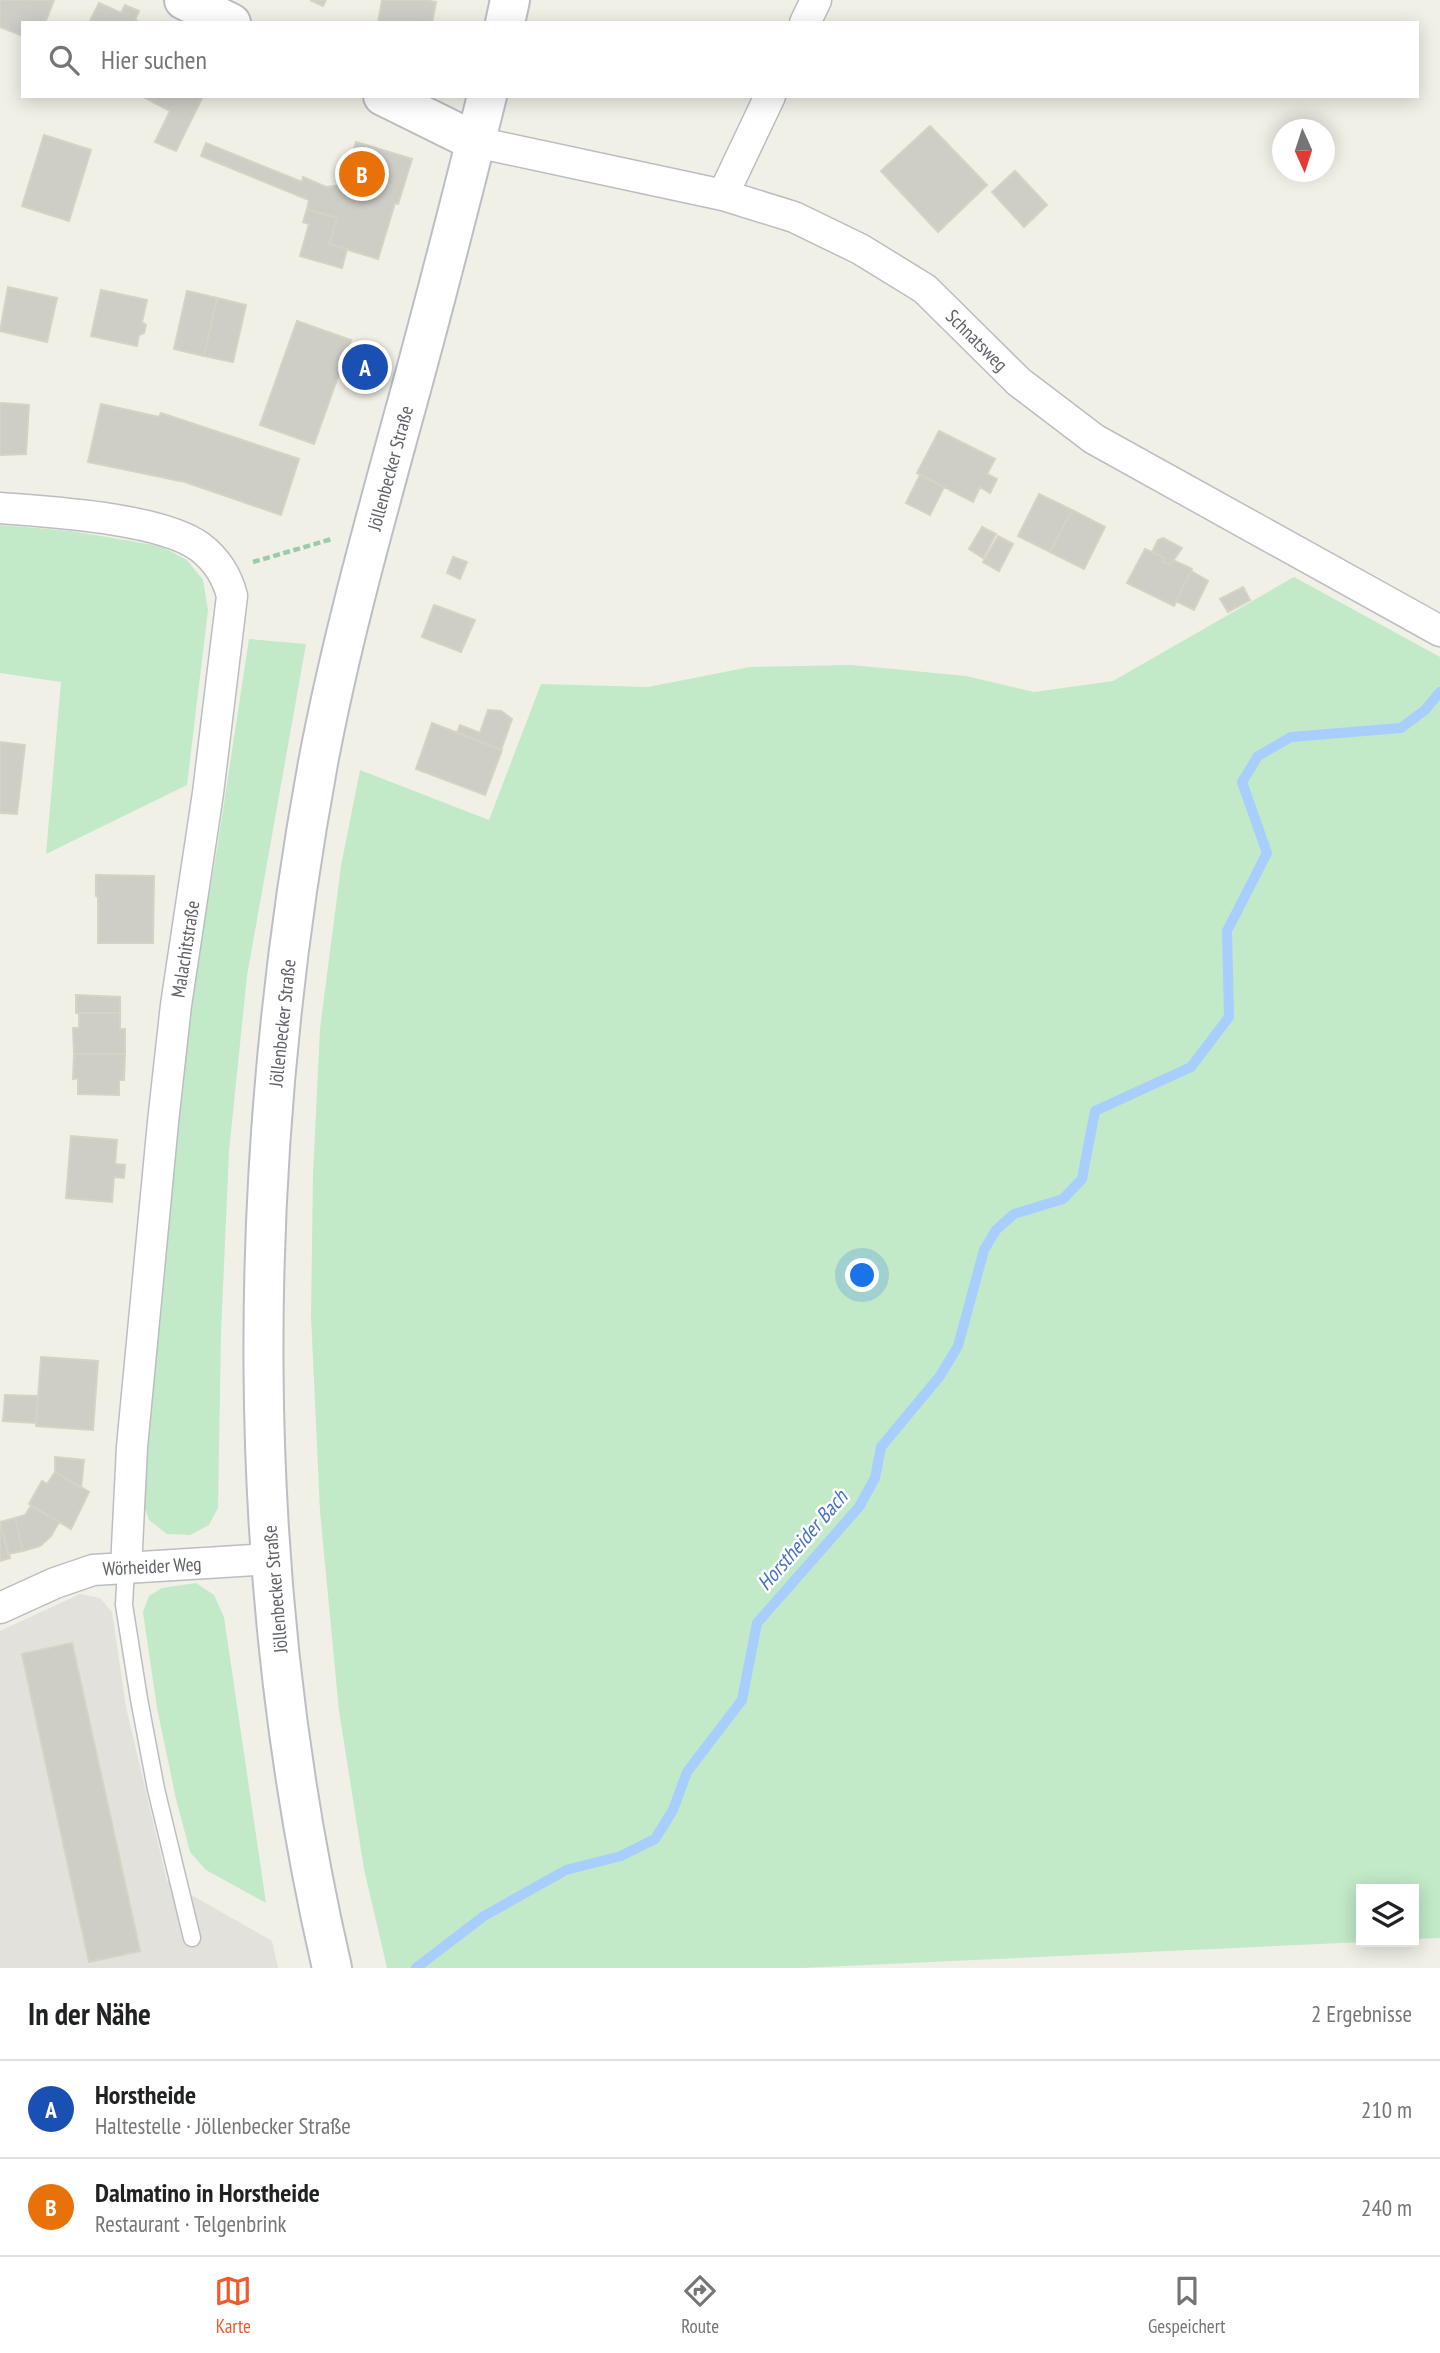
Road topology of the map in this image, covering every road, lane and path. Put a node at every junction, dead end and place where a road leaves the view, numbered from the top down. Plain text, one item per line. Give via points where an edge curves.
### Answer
1 (184, 0) edge
2 (510, 0) edge
3 (816, 0) edge
4 (227, 21) edge
5 (505, 21) edge
6 (806, 21) edge
7 (387, 98) edge
8 (487, 98) edge
9 (769, 98) edge
10 (476, 142) junction
11 (723, 195) junction
12 (0, 508) edge
13 (373, 528) junction
14 (223, 571) junction
15 (1440, 631) edge
16 (270, 1559) junction
17 (126, 1568) junction
18 (0, 1608) edge
19 (192, 1938) dead end
20 (332, 1968) edge

1 - 4 main road
2 - 5 main road
3 - 6 street
7 - 10 main road
8 - 10 main road, Jöllenbecker Straße
9 - 11 street
10 - 11 street, Schnatsweg
10 - 13 main road, Jöllenbecker Straße
11 - 15 street, Schnatsweg via 794,217 860,249 925,289 1019,382 1094,439
12 - 14 street via 151,528 183,537
13 - 14 path
13 - 16 main road, Jöllenbecker Straße via 318,761 280,1019 267,1166 262,1302
14 - 17 street, Malachitstraße via 232,596 231,614 164,1109 132,1447
16 - 17 street, Wörheider Weg
16 - 20 main road, Jöllenbecker Straße via 292,1755
17 - 18 street, Wörheider Weg via 93,1570
17 - 19 lane via 124,1605 139,1699

